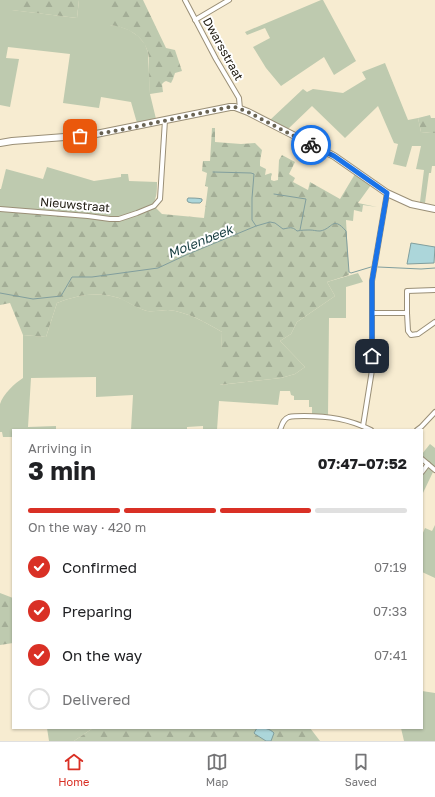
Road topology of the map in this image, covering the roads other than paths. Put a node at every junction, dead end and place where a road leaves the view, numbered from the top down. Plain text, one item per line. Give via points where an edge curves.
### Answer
1 (185, 0) edge
2 (229, 0) edge
3 (195, 20) junction
4 (240, 109) junction
5 (165, 120) junction
6 (0, 143) edge
7 (387, 193) junction
8 (0, 209) edge
9 (435, 209) edge
10 (435, 290) edge
11 (372, 313) junction
12 (407, 313) junction
13 (435, 322) edge
14 (435, 412) edge
15 (363, 426) junction
16 (280, 429) edge
17 (369, 429) edge
18 (418, 429) edge
19 (423, 460) edge
20 (428, 464) junction
21 (435, 470) edge
22 (423, 471) edge

1 - 3 street, Dwarsstraat
2 - 3 street
3 - 4 street, Dwarsstraat via 239,98
4 - 5 street via 230,107
4 - 7 street via 334,156
5 - 6 street via 92,135
5 - 8 street, Nieuwstraat via 160,199 154,206 119,219
7 - 9 street via 411,204
7 - 11 street via 372,281
10 - 12 street via 408,290
11 - 12 street
11 - 15 street via 372,370
12 - 13 street via 408,331 411,335 418,334
14 - 18 street
15 - 16 street via 340,419 294,416 286,418
15 - 17 street
19 - 20 street
20 - 21 street
20 - 22 street

